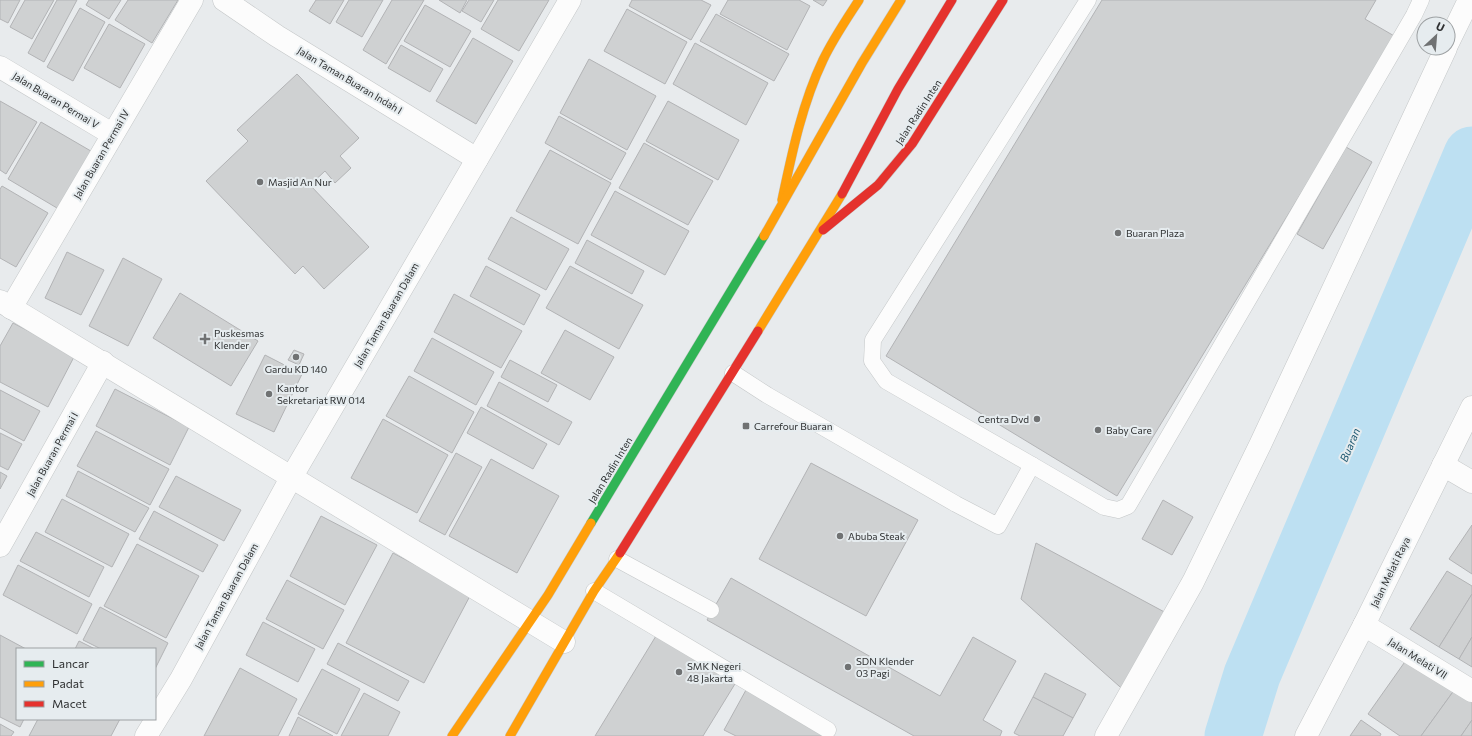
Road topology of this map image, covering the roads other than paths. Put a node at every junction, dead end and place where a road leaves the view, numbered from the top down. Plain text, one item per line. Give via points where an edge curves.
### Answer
1 (192, 0) edge
2 (224, 0) edge
3 (570, 0) edge
4 (859, 0) edge
5 (901, 0) edge
6 (952, 0) edge
7 (1002, 0) edge
8 (1088, 0) edge
9 (1421, 0) edge
10 (1469, 0) edge
11 (1456, 27) edge
12 (1442, 56) edge
13 (0, 66) edge
14 (112, 134) junction
15 (477, 159) junction
16 (779, 211) junction
17 (815, 237) junction
18 (5, 305) edge
19 (103, 362) junction
20 (733, 373) junction
21 (1472, 408) edge
22 (1032, 465) junction
23 (1443, 465) junction
24 (291, 478) junction
25 (1472, 482) edge
26 (0, 546) edge
27 (617, 559) junction
28 (594, 591) junction
29 (711, 610) dead end
30 (530, 622) junction
31 (1364, 624) junction
32 (564, 642) junction
33 (1472, 691) edge
34 (156, 720) edge
35 (156, 720) edge
36 (828, 730) dead end
37 (146, 736) edge
38 (452, 736) edge
39 (510, 736) edge
40 (1106, 736) edge
41 (1306, 736) edge

1 - 14 street, Jalan Buaran Permai IV
2 - 15 street, Jalan Taman Buaran Indah I via 277,36
3 - 15 street, Jalan Taman Buaran Dalam
4 - 16 main road, Jalan Radin Inten via 819,68 800,120
5 - 16 main road, Jalan Radin Inten via 862,63
6 - 17 main road, Jalan Radin Inten via 898,89 837,204
7 - 17 main road, Jalan Radin Inten via 912,144 878,185
8 - 22 lane via 874,340 872,361 886,381
9 - 22 lane via 1128,506 1118,510 1104,507
10 - 11 street
12 - 40 street via 1193,582
13 - 14 street, Jalan Buaran Permai V
14 - 18 street, Jalan Buaran Permai IV
15 - 24 street, Jalan Taman Buaran Dalam
16 - 30 main road, Jalan Radin Inten
17 - 20 main road, Jalan Radin Inten
18 - 19 street
19 - 24 street
19 - 26 street, Jalan Buaran Permai I
20 - 22 lane via 789,408 998,526
20 - 27 main road, Jalan Radin Inten
21 - 23 street, Jalan Melati Raya
23 - 25 street
23 - 31 street, Jalan Melati Raya
24 - 30 street
24 - 35 street, Jalan Taman Buaran Dalam
27 - 28 main road, Jalan Radin Inten
27 - 29 lane
28 - 32 main road, Jalan Radin Inten
28 - 36 lane
30 - 32 street
30 - 38 main road, Jalan Radin Inten
31 - 33 street, Jalan Melati VII
31 - 41 street, Jalan Melati Raya
32 - 39 main road, Jalan Radin Inten
34 - 37 street, Jalan Taman Buaran Dalam

